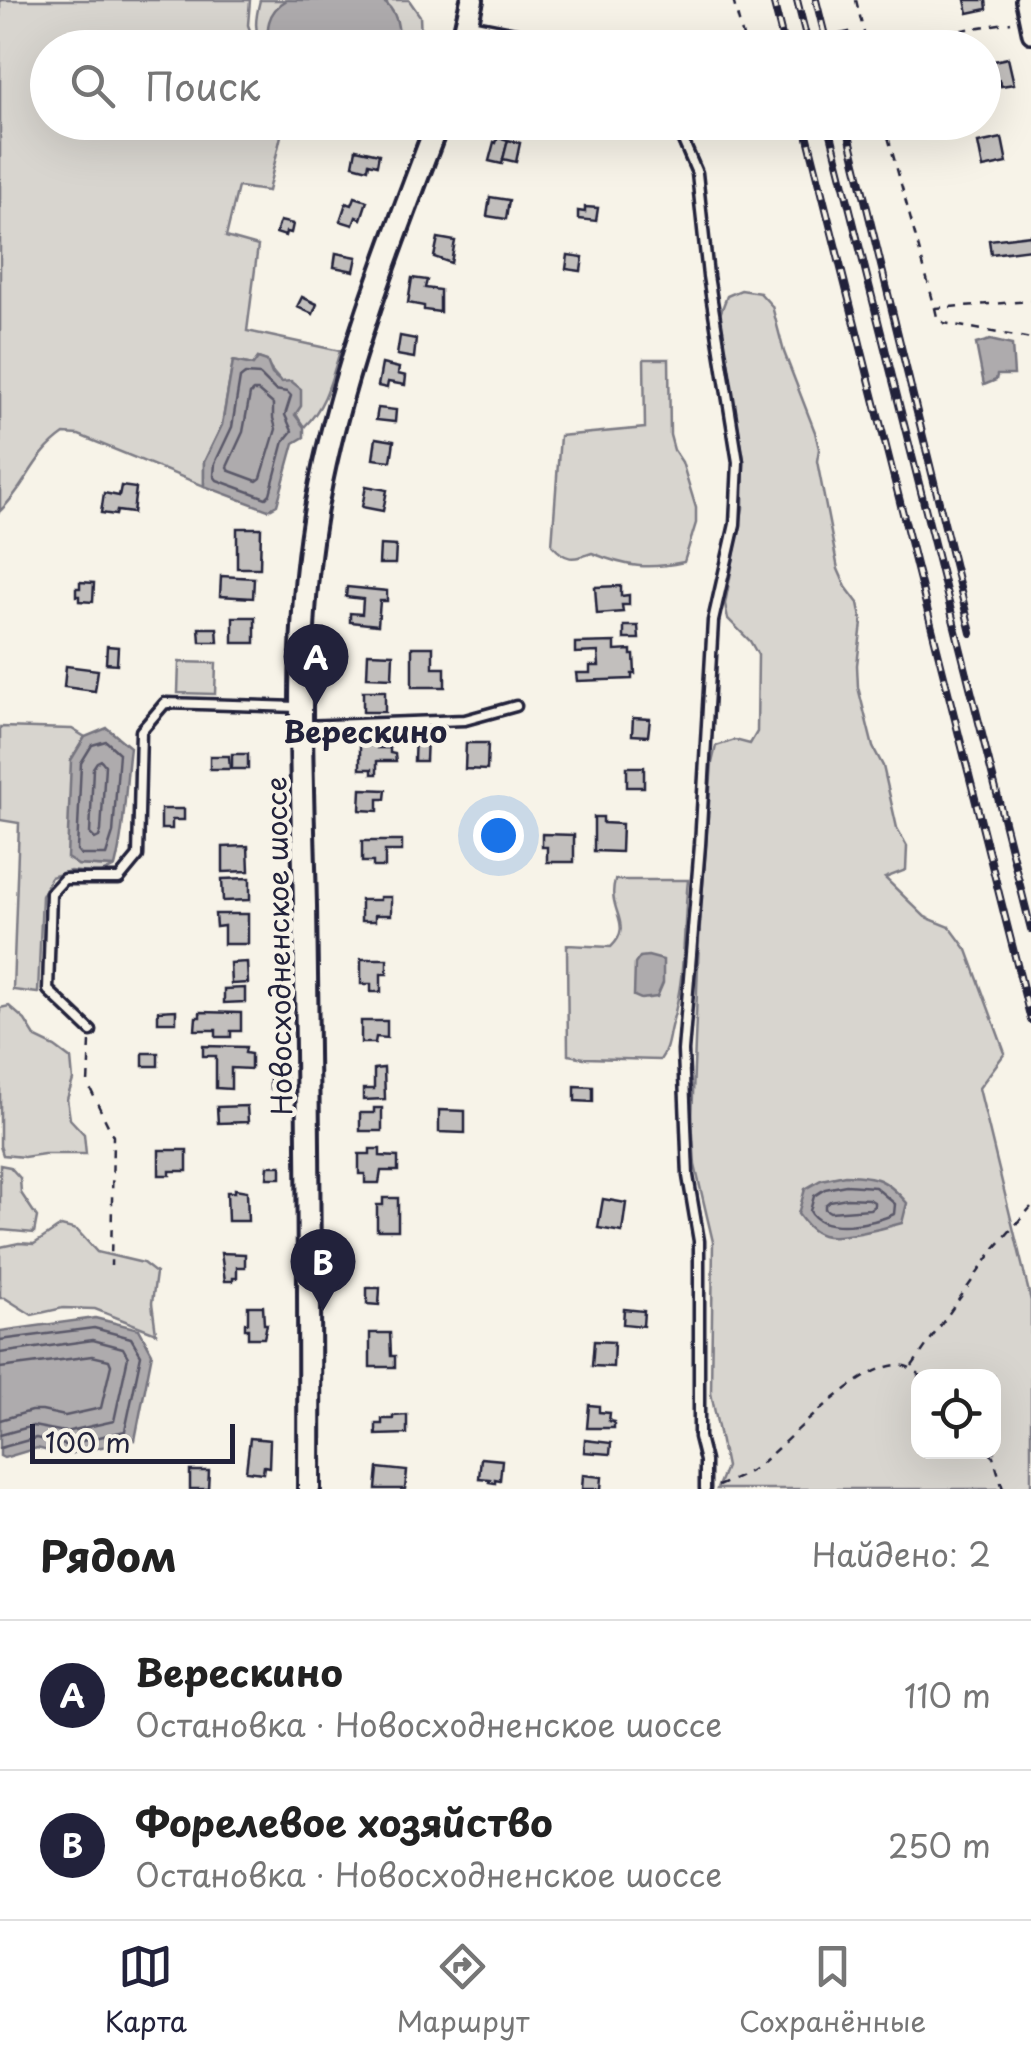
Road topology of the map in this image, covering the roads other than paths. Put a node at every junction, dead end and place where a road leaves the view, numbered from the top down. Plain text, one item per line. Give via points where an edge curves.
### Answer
1 (472, 0) edge
2 (1024, 0) edge
3 (468, 24) junction
4 (1029, 26) edge
5 (466, 30) edge
6 (500, 30) edge
7 (432, 140) edge
8 (683, 140) edge
9 (516, 706) dead end
10 (302, 716) junction
11 (91, 1031) road end
12 (309, 1489) edge
13 (709, 1489) edge

1 - 3 main road
2 - 4 street
3 - 5 main road
3 - 6 lane
7 - 10 main road, Новосходненское шоссе via 364,329 320,484 305,595
8 - 13 lane via 698,173 738,462 735,524 713,620 683,1051 698,1240 699,1437
9 - 10 lane via 465,720
10 - 11 lane via 165,703 141,731 138,856 119,879 64,879 51,893 48,990
10 - 12 main road, Новосходненское шоссе

